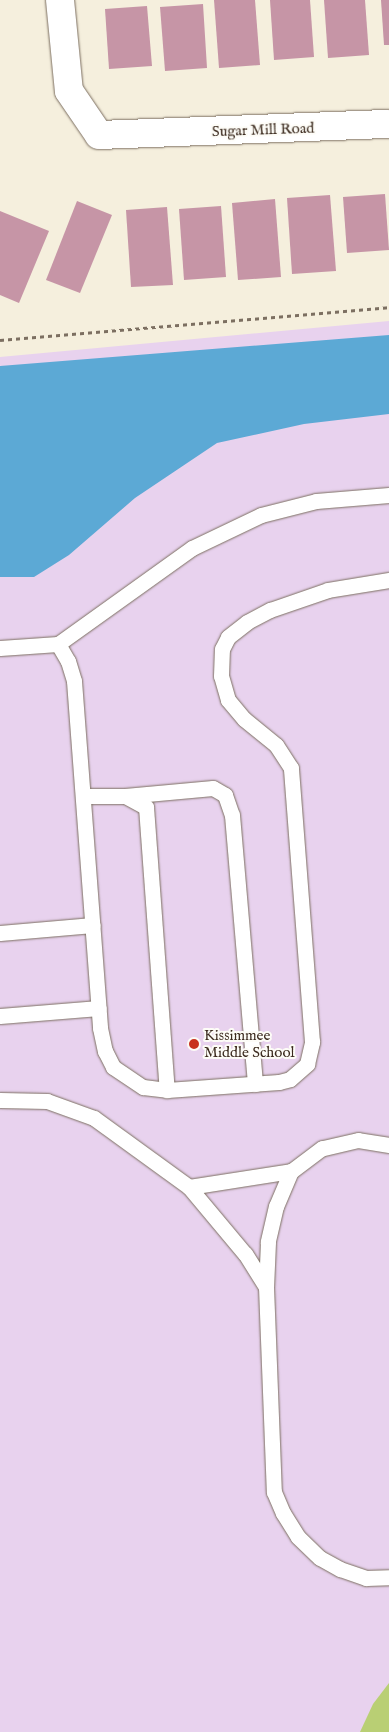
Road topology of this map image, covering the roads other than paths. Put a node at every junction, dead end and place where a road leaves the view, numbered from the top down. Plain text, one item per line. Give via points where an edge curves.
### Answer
1 (60, 0) edge
2 (389, 124) edge
3 (389, 495) edge
4 (389, 580) edge
5 (58, 644) junction
6 (0, 648) edge
7 (83, 796) junction
8 (125, 796) junction
9 (92, 925) junction
10 (0, 933) edge
11 (99, 1008) junction
12 (0, 1016) edge
13 (255, 1084) junction
14 (167, 1090) junction
15 (0, 1100) edge
16 (389, 1146) edge
17 (291, 1171) junction
18 (189, 1187) junction
19 (266, 1286) junction
20 (389, 1577) edge

1 - 2 street, Sugar Mill Road via 69,91 99,135
3 - 5 lane via 316,501 261,515 192,548
4 - 13 lane via 328,590 270,610 228,637 222,649 221,676 228,700 244,719 286,755 293,783 312,1042 307,1064 298,1073 279,1082
5 - 6 lane
5 - 7 lane via 74,681
7 - 8 lane
7 - 9 lane
8 - 13 lane via 214,788 225,795 232,815
8 - 14 lane via 146,807
9 - 10 lane
9 - 11 lane
11 - 12 lane
11 - 14 lane via 105,1051 114,1067 144,1087
13 - 14 lane
15 - 18 lane via 47,1101 94,1118
16 - 17 lane via 358,1140 322,1148
17 - 18 lane
17 - 19 lane via 274,1215 268,1242
18 - 19 lane via 245,1254
19 - 20 lane via 274,1492 298,1538 327,1562 366,1578

